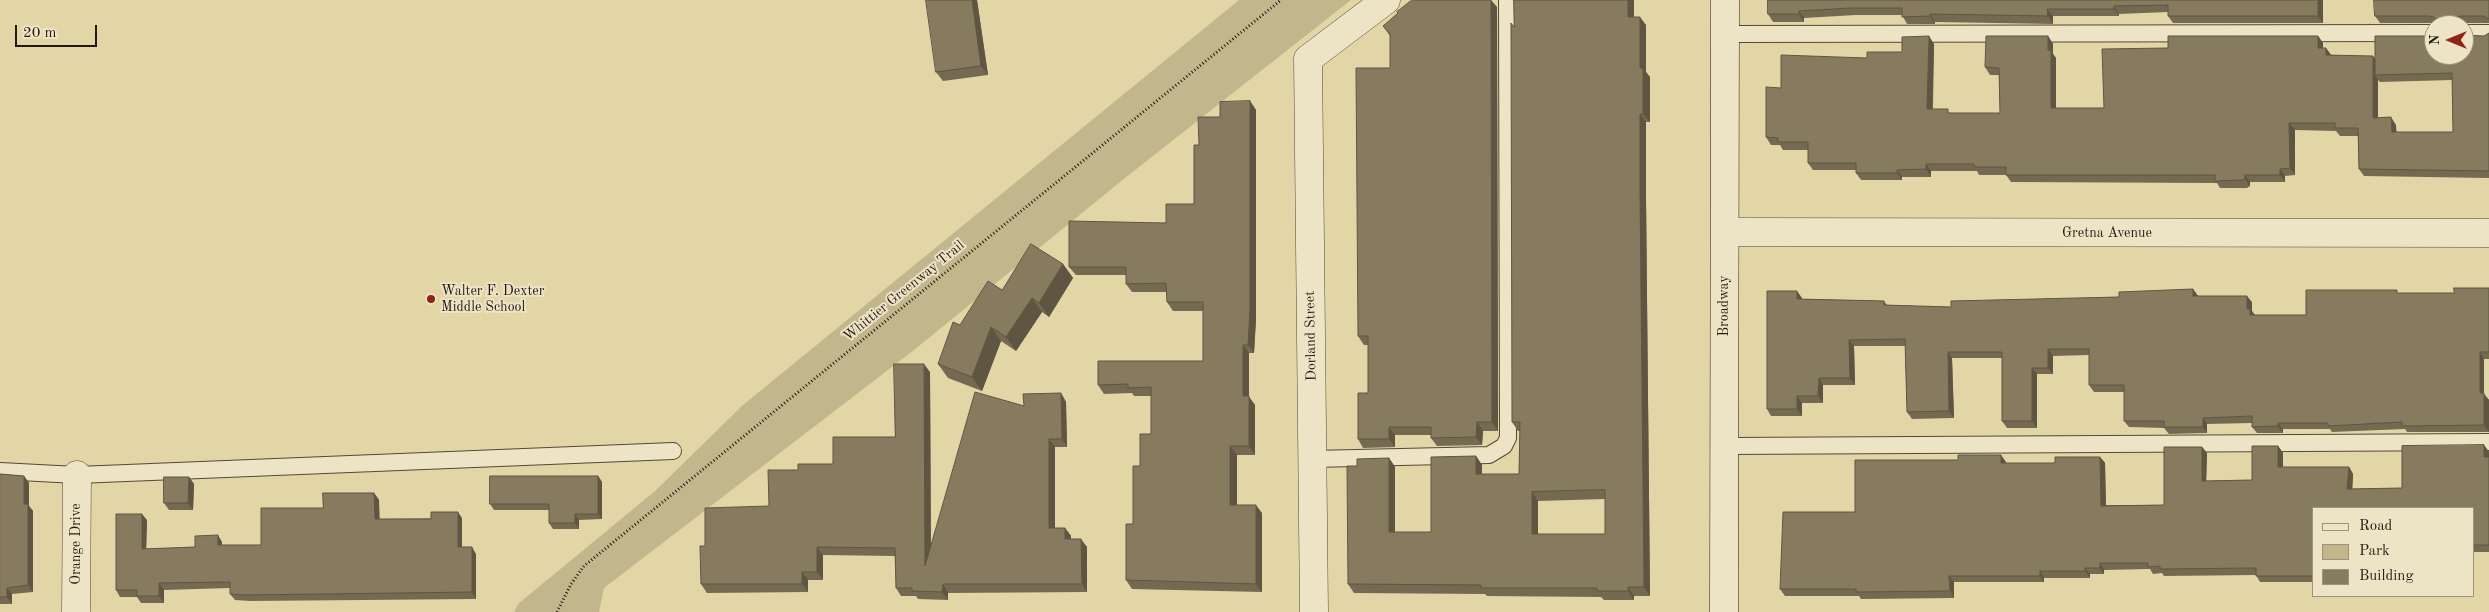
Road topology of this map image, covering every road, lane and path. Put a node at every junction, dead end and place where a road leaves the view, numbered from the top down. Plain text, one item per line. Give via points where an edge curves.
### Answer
1 (1281, 0) edge
2 (1386, 0) edge
3 (1507, 0) edge
4 (1725, 0) edge
5 (2424, 33) edge
6 (2474, 33) edge
7 (2489, 33) edge
8 (1725, 34) junction
9 (1725, 232) junction
10 (2489, 233) edge
11 (2489, 442) edge
12 (1724, 446) junction
13 (673, 451) dead end
14 (1312, 459) junction
15 (0, 470) edge
16 (77, 476) junction
17 (76, 612) edge
18 (557, 612) edge
19 (1314, 612) edge
20 (1724, 612) edge

1 - 18 path, Whittier Greenway Trail via 584,566
2 - 14 street, Dorland Street via 1308,59
3 - 14 lane via 1508,438 1504,446 1489,455
4 - 8 street, Broadway
5 - 8 lane
6 - 7 lane
8 - 9 street, Broadway
9 - 10 street, Gretna Avenue
9 - 12 street, Broadway
11 - 12 lane
12 - 20 street, Broadway
13 - 16 lane
14 - 19 street, Dorland Street
15 - 16 lane
16 - 17 street, Orange Drive

